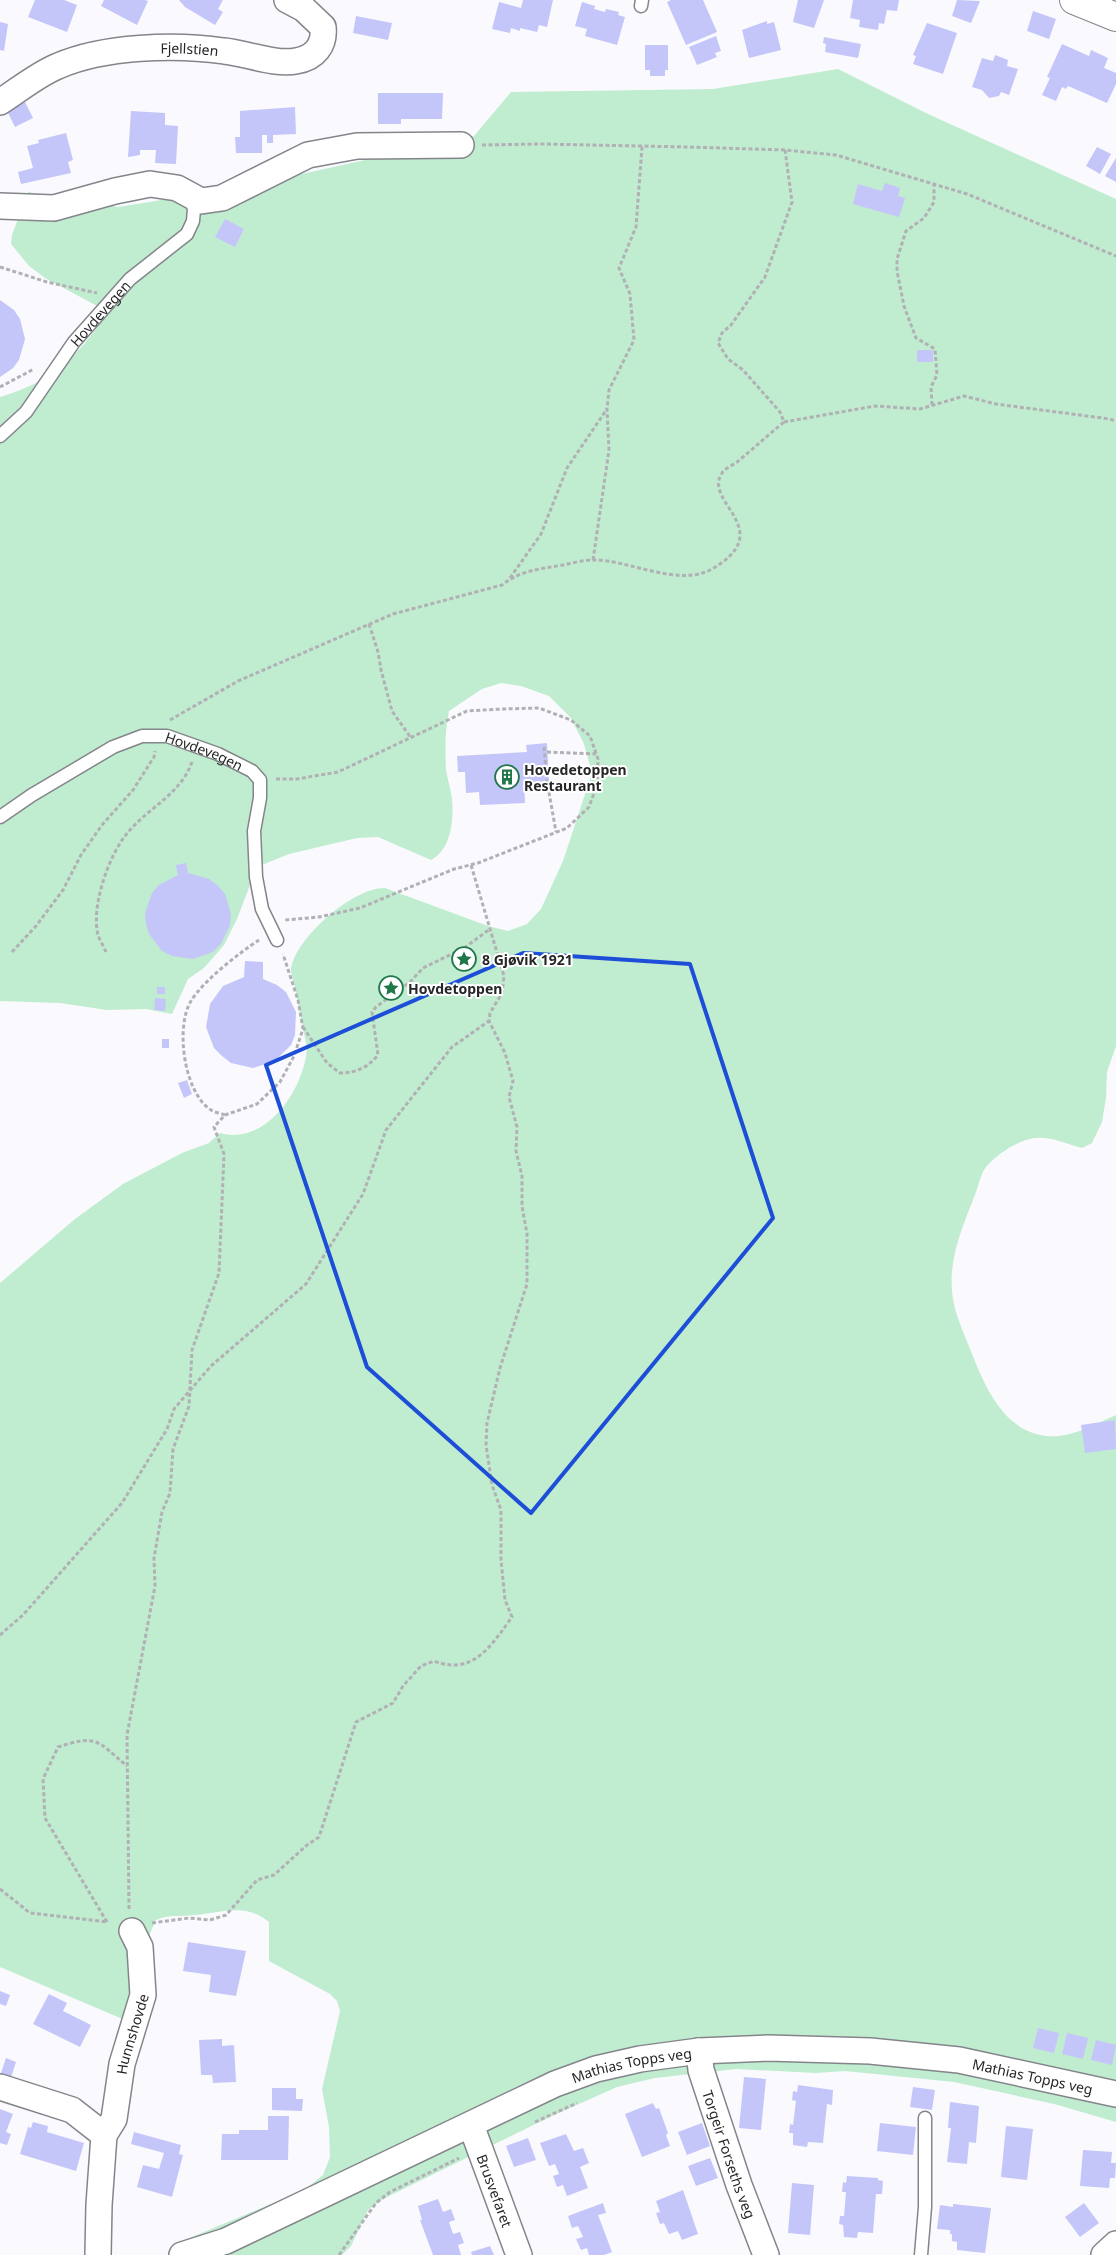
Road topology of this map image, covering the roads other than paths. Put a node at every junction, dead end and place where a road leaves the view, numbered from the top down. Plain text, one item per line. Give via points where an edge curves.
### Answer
1 (288, 0) edge
2 (1074, 0) edge
3 (1116, 17) edge
4 (0, 102) edge
5 (462, 145) road end
6 (190, 196) junction
7 (0, 206) edge
8 (0, 436) edge
9 (0, 817) edge
10 (272, 931) road end
11 (133, 1928) road end
12 (699, 2051) junction
13 (0, 2088) edge
14 (1116, 2094) edge
15 (925, 2118) dead end
16 (471, 2125) junction
17 (104, 2135) junction
18 (1116, 2244) edge
19 (98, 2255) edge
20 (182, 2255) edge
21 (519, 2255) edge
22 (766, 2255) edge
23 (921, 2255) edge
24 (1104, 2255) edge

1 - 4 street, Fjellstien via 324,27 324,38 319,48 295,62 224,50 120,50 89,55 57,66
2 - 3 main road
5 - 6 street via 357,146 330,150 308,155 222,198 201,201
6 - 7 street via 177,188 150,184 54,208
6 - 8 lane, Hovdevegen via 194,221 187,234 134,276 118,293 74,342 26,412
9 - 10 lane, Hovdevegen via 32,794 105,752 142,736 167,736 238,762 260,780 254,831 256,868 262,909
11 - 17 street, Hunnshovde via 140,1947 143,1995 122,2064 114,2119
12 - 14 street, Mathias Topps veg via 768,2048 870,2050 959,2060
12 - 16 street, Mathias Topps veg via 640,2058 596,2069 555,2084
12 - 22 street, Torgeir Forseths veg via 701,2070
13 - 17 street via 72,2110
15 - 23 lane via 925,2207
16 - 20 street, Mathias Topps veg via 226,2241
16 - 21 street, Brusvefaret
17 - 19 street, Hunnshovde
18 - 24 street

